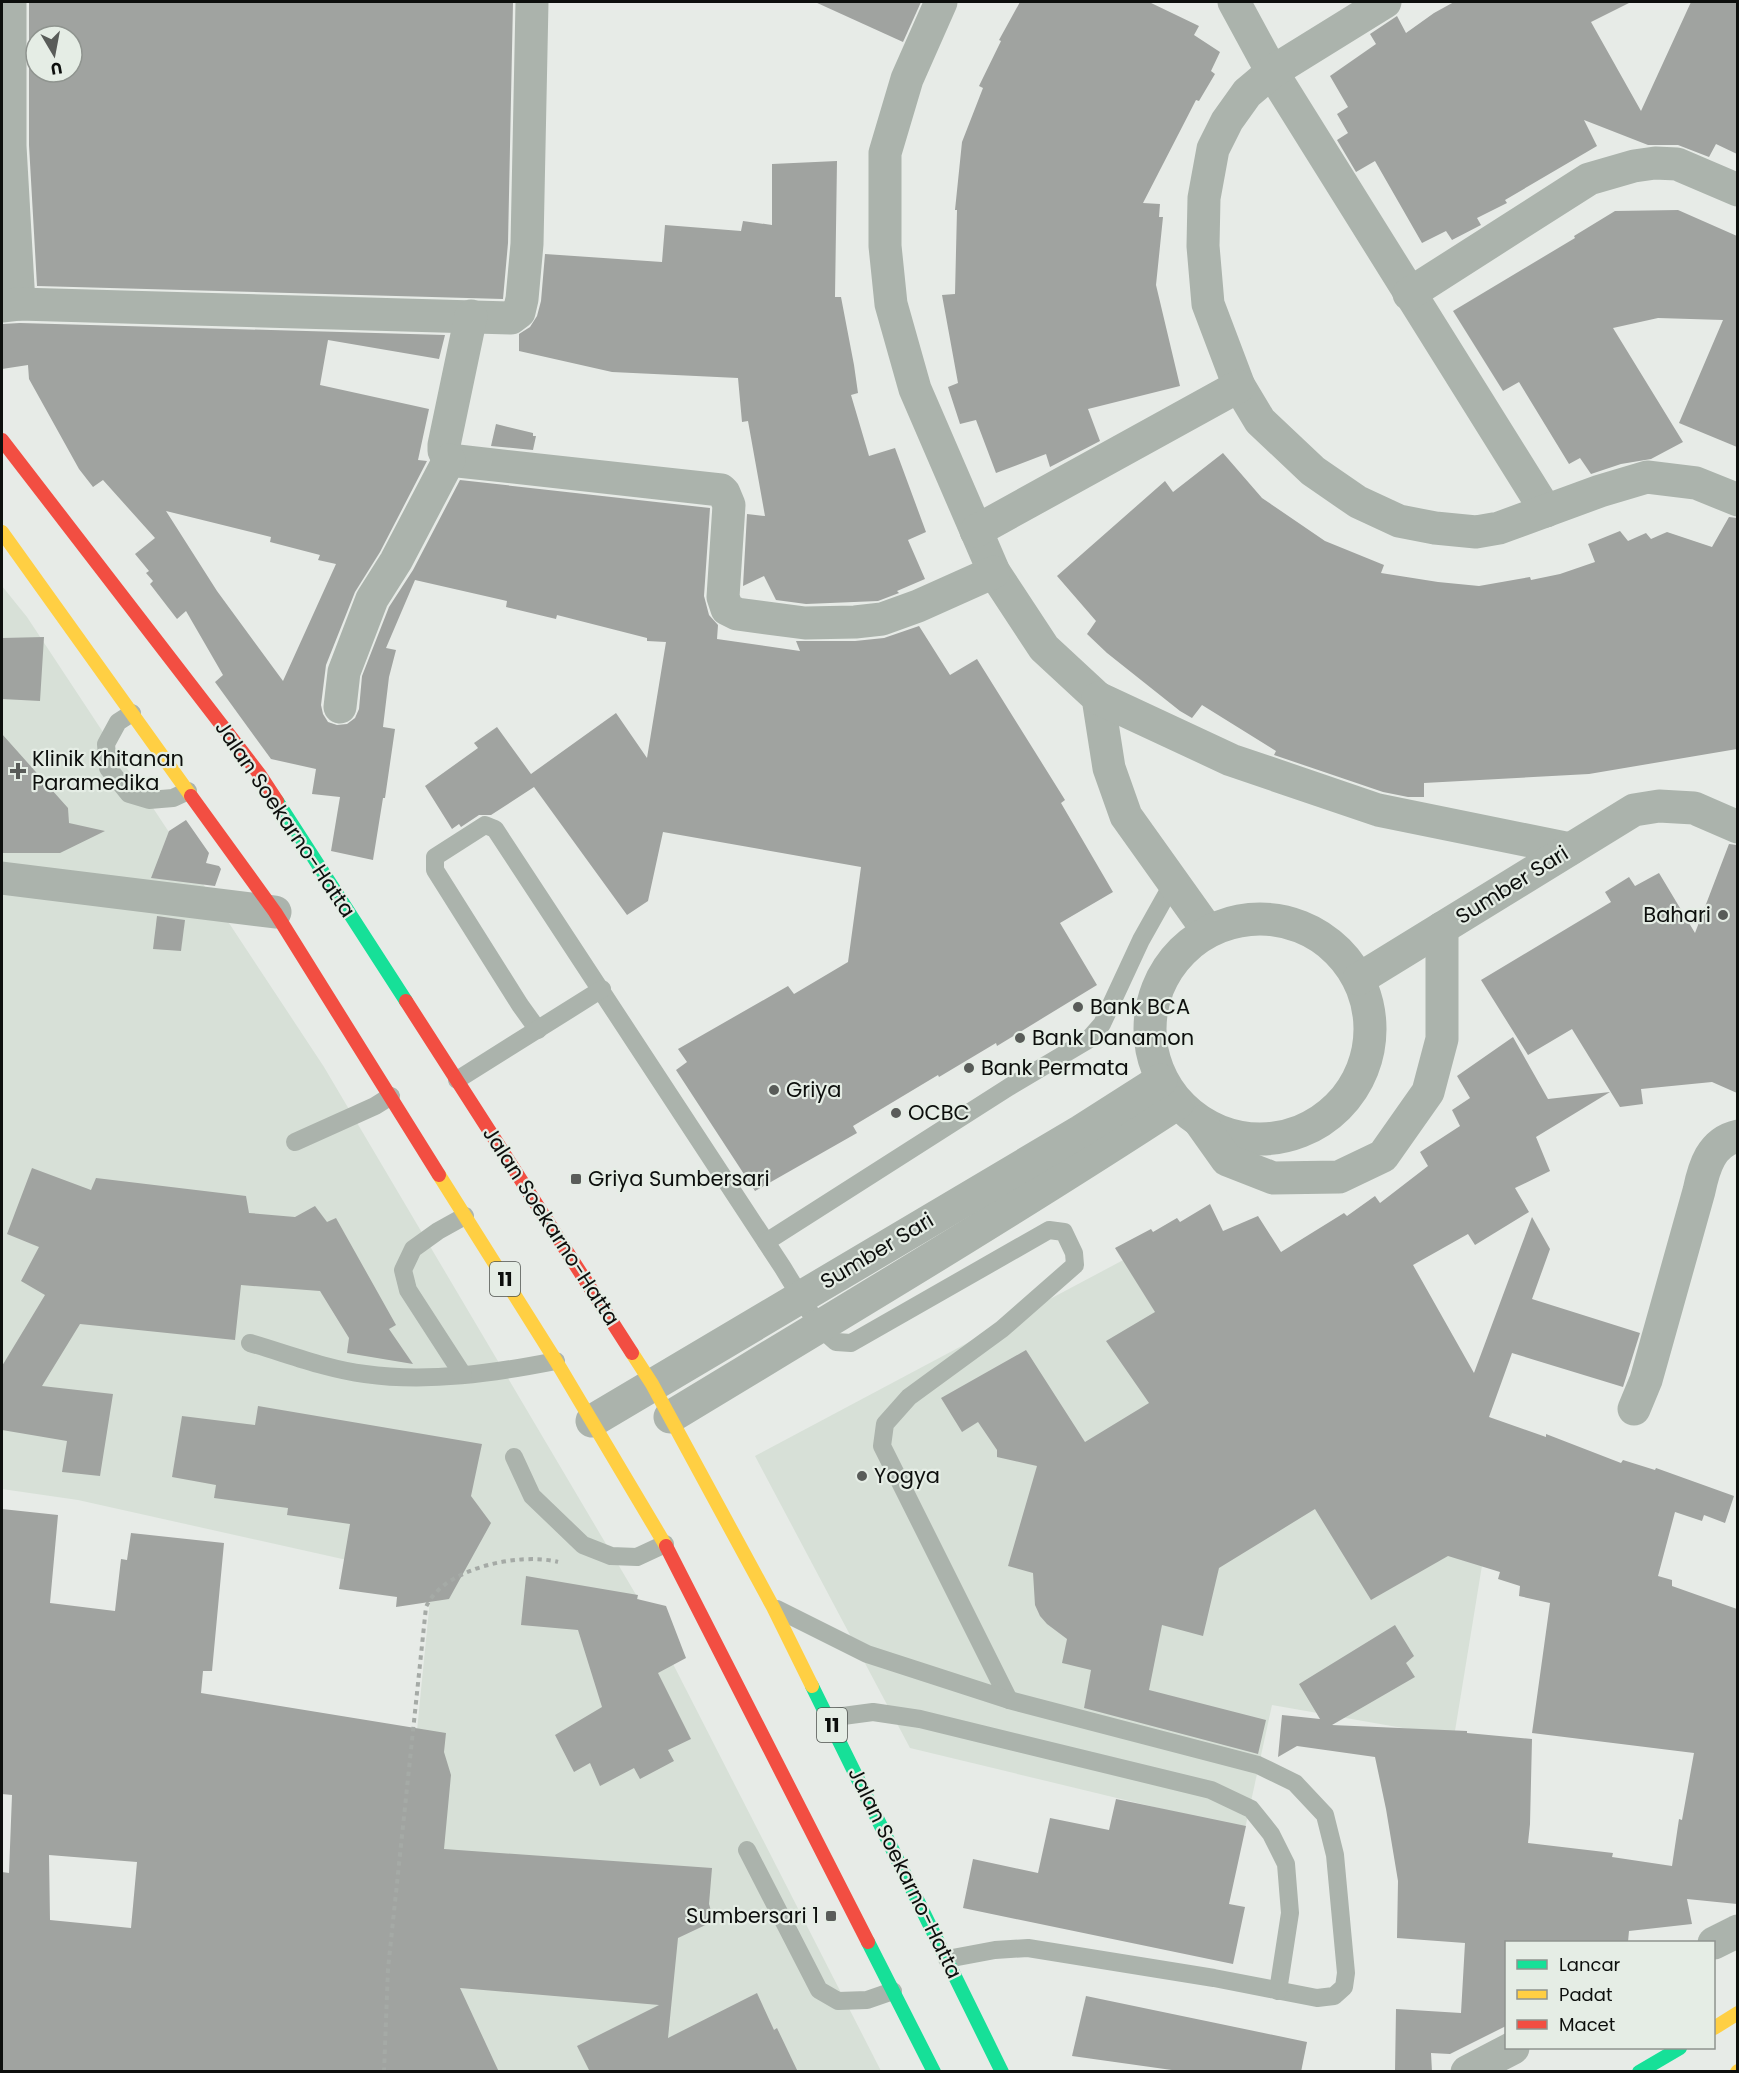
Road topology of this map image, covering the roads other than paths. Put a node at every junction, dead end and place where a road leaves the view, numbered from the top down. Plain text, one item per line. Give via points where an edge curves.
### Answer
1 (10, 2) edge
2 (532, 2) edge
3 (941, 2) edge
4 (1234, 2) edge
5 (1385, 2) edge
6 (1272, 72) junction
7 (1737, 190) edge
8 (1409, 294) junction
9 (10, 305) edge
10 (471, 316) junction
11 (1239, 386) junction
12 (2, 440) edge
13 (449, 460) junction
14 (1737, 500) edge
15 (1546, 511) junction
16 (976, 531) junction
17 (2, 532) edge
18 (994, 572) junction
19 (1098, 698) junction
20 (340, 707) dead end
21 (132, 714) junction
22 (188, 791) junction
23 (1737, 827) edge
24 (1570, 849) junction
25 (2, 878) edge
26 (1173, 883) junction
27 (275, 912) junction
28 (1442, 928) junction
29 (1208, 931) junction
30 (1359, 979) junction
31 (602, 989) junction
32 (537, 1030) junction
33 (457, 1080) junction
34 (391, 1096) junction
35 (1180, 1102) junction
36 (1737, 1137) edge
37 (295, 1142) dead end
38 (465, 1216) junction
39 (766, 1242) junction
40 (801, 1297) junction
41 (819, 1327) junction
42 (250, 1343) dead end
43 (556, 1361) junction
44 (463, 1375) junction
45 (652, 1384) junction
46 (1634, 1409) dead end
47 (670, 1417) junction
48 (592, 1421) junction
49 (514, 1457) dead end
50 (665, 1544) junction
51 (772, 1607) junction
52 (1009, 1700) junction
53 (828, 1718) junction
54 (747, 1850) dead end
55 (1737, 1930) edge
56 (1715, 1942) edge
57 (947, 1959) junction
58 (894, 1991) junction
59 (1278, 1991) junction
60 (1737, 2013) edge
61 (1715, 2027) edge
62 (1511, 2049) edge
63 (1678, 2049) edge
64 (934, 2072) edge
65 (1002, 2072) edge
66 (1467, 2072) edge
67 (1639, 2072) edge

1 - 9 street
2 - 10 street via 527,244 522,299 519,312 511,318
3 - 16 street via 906,79 885,153 885,246 891,304 915,389
4 - 6 street
5 - 6 street
6 - 8 street
6 - 11 street via 1247,93 1227,121 1213,149 1204,198 1208,304
7 - 8 street via 1677,164 1634,166 1589,179
8 - 15 street
9 - 10 street
10 - 13 street via 444,445
11 - 15 street via 1260,421 1294,454 1358,502 1399,520 1476,532
11 - 16 street
12 - 33 highway, Jalan Soekarno-Hatta / 11 via 260,775
13 - 18 street via 721,490 729,505 723,597 727,609 737,614 805,623 882,619
13 - 20 street via 372,599 344,672
14 - 15 street via 1696,483 1647,477
16 - 18 street
17 - 21 highway, 11
18 - 19 street via 1044,648
19 - 24 street via 1231,760 1378,810
19 - 26 street via 1109,768 1126,816
21 - 22 highway, 11
21 - 22 lane via 118,722 106,744 108,768 129,794 149,800 173,798
22 - 27 highway, 11
23 - 24 street, Sumber Sari via 1694,808 1659,806 1634,810
24 - 28 street, Sumber Sari
25 - 27 street
26 - 29 street
26 - 39 lane via 1102,1024 1088,1040
27 - 34 highway, 11
28 - 30 street, Sumber Sari
28 - 35 street via 1442,1039 1428,1092 1383,1156 1339,1177 1273,1178 1227,1160
29 - 30 street via 1241,920 1277,920 1320,937 1338,951
29 - 35 street via 1180,952 1160,981 1150,1013 1150,1047
30 - 35 street via 1369,1006 1371,1035 1366,1063 1353,1089 1335,1111 1310,1127 1283,1137 1254,1139 1226,1134
31 - 32 lane
31 - 32 lane via 495,829 485,825 475,831 435,857 435,870
31 - 39 lane
32 - 33 lane
33 - 45 highway, Jalan Soekarno-Hatta / 11
34 - 37 lane
34 - 38 highway, 11
35 - 40 street, Sumber Sari via 1081,1131
35 - 41 street, Sumber Sari
36 - 46 street via 1713,1150 1704,1169 1646,1380
38 - 43 highway, 11
38 - 44 lane via 413,1249 403,1270 408,1290
39 - 40 lane
40 - 41 lane
40 - 45 street, Sumber Sari
41 - 47 street, Sumber Sari
41 - 52 lane via 836,1342 851,1343 1049,1230 1064,1232 1075,1265 1002,1329 909,1397 885,1424 882,1446
42 - 44 lane via 331,1368 366,1374
43 - 44 lane
43 - 48 highway, 11
45 - 47 highway, Jalan Soekarno-Hatta / 11
45 - 48 street, Sumber Sari
47 - 51 highway, Jalan Soekarno-Hatta / 11
48 - 50 highway, 11
49 - 50 lane via 532,1496 583,1545 611,1556 637,1557
50 - 58 highway, 11
51 - 52 lane via 867,1654
51 - 53 highway, Jalan Soekarno-Hatta / 11
52 - 59 lane via 1258,1765 1295,1783 1325,1815 1335,1855 1346,1973 1344,1988 1334,1995 1317,1998
53 - 57 highway, Jalan Soekarno-Hatta / 11
53 - 59 lane via 873,1712 921,1719 1211,1790 1251,1809 1271,1834 1286,1864 1290,1913
54 - 58 lane via 819,1990 838,2001 867,2000
55 - 56 street
57 - 59 lane via 1028,1948
57 - 65 highway, Jalan Soekarno-Hatta / 11
58 - 64 highway, 11
60 - 61 highway
62 - 66 street
63 - 67 highway

